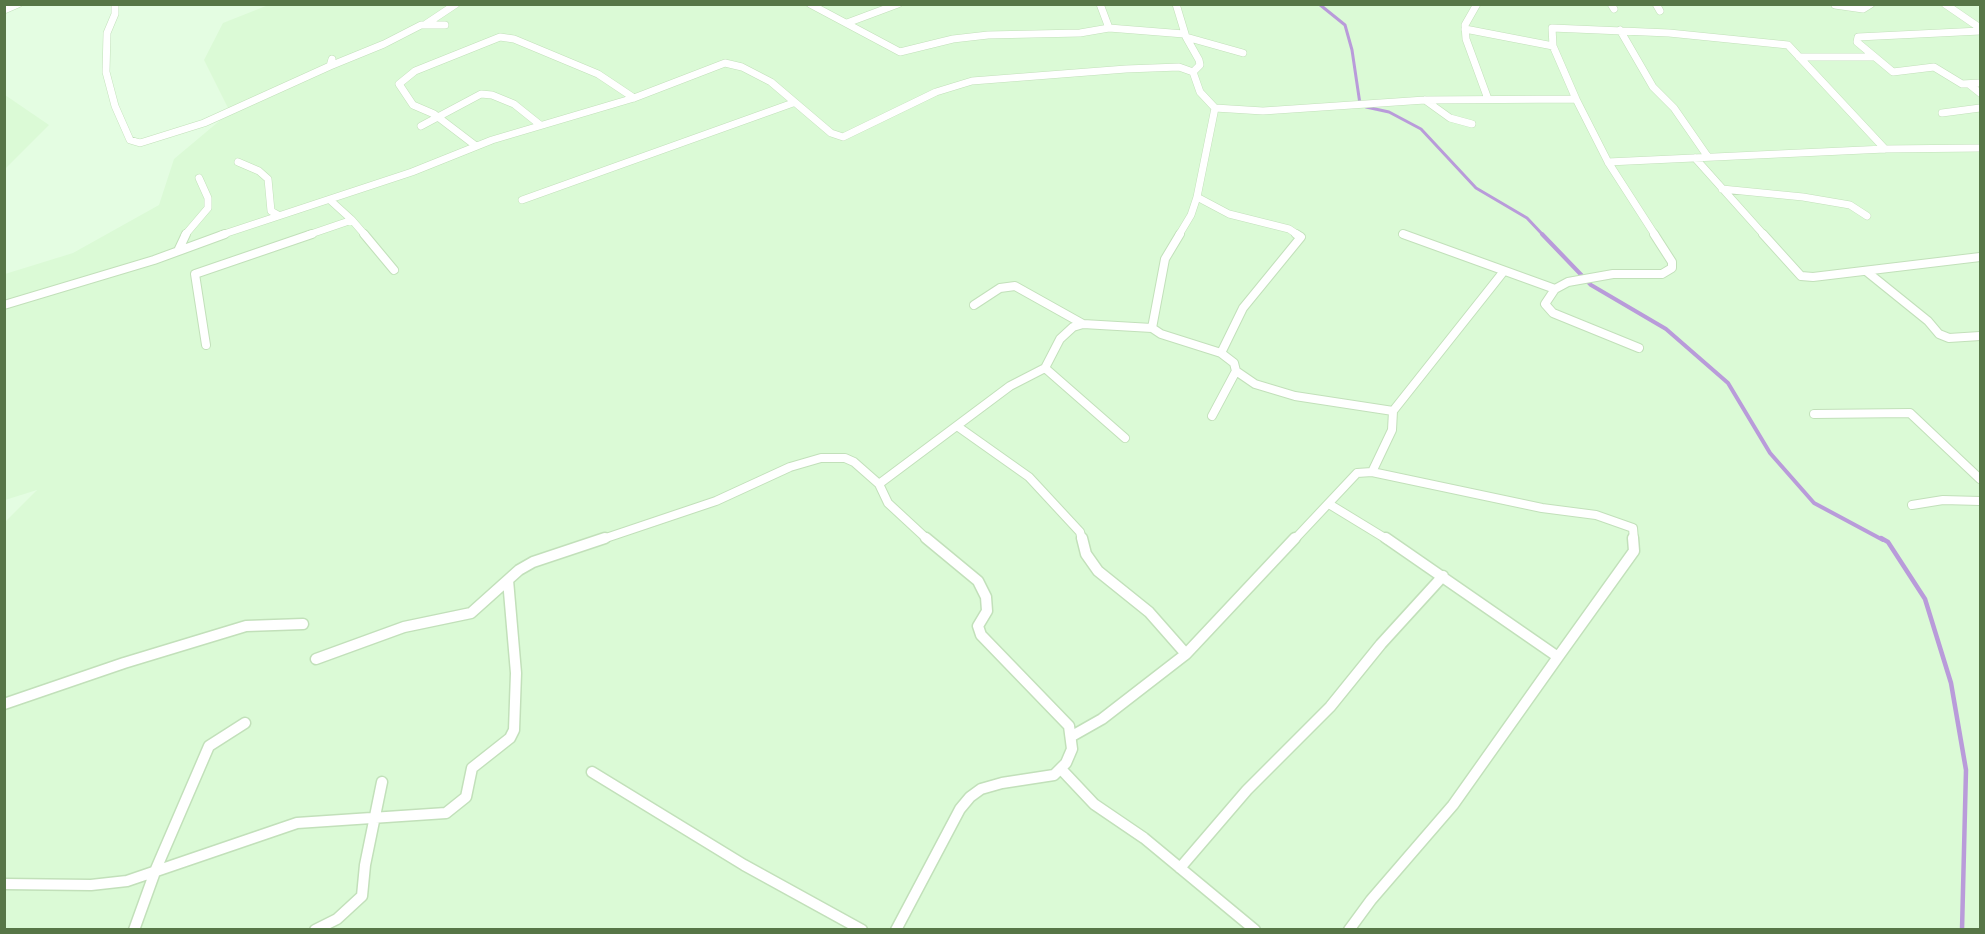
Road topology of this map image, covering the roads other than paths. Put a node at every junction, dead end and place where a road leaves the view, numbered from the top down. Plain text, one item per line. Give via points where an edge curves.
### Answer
1 (18, 4) edge
2 (115, 4) edge
3 (456, 4) edge
4 (810, 4) edge
5 (898, 4) edge
6 (1100, 4) edge
7 (1176, 4) edge
8 (1477, 4) edge
9 (1871, 4) edge
10 (1945, 4) edge
11 (1835, 5) edge
12 (4, 10) edge
13 (847, 23) junction
14 (426, 24) junction
15 (445, 25) dead end
16 (1109, 28) junction
17 (1465, 29) junction
18 (1620, 30) junction
19 (1980, 30) edge
20 (1185, 36) junction
21 (1553, 46) junction
22 (1243, 53) dead end
23 (1799, 57) junction
24 (1874, 57) junction
25 (1193, 72) junction
26 (1980, 83) edge
27 (1970, 85) junction
28 (1980, 93) edge
29 (634, 98) junction
30 (1488, 99) junction
31 (1576, 99) junction
32 (1425, 100) junction
33 (793, 103) junction
34 (1215, 108) junction
35 (1980, 108) edge
36 (1942, 113) dead end
37 (439, 118) junction
38 (539, 124) junction
39 (1472, 124) dead end
40 (421, 126) dead end
41 (476, 146) junction
42 (1885, 148) junction
43 (1980, 148) edge
44 (1708, 157) junction
45 (1695, 158) junction
46 (238, 162) dead end
47 (1608, 162) junction
48 (199, 178) dead end
49 (1722, 189) junction
50 (1197, 197) junction
51 (330, 200) junction
52 (522, 200) dead end
53 (278, 215) junction
54 (1867, 216) dead end
55 (352, 220) junction
56 (1402, 234) dead end
57 (178, 251) junction
58 (1980, 257) edge
59 (394, 270) dead end
60 (1504, 271) junction
61 (1866, 271) junction
62 (1553, 293) junction
63 (4, 305) edge
64 (974, 305) dead end
65 (1083, 324) junction
66 (1152, 328) junction
67 (1980, 336) edge
68 (206, 345) dead end
69 (1639, 348) dead end
70 (1221, 353) junction
71 (1045, 368) junction
72 (1236, 371) junction
73 (1393, 411) junction
74 (1814, 414) dead end
75 (1212, 416) dead end
76 (957, 426) junction
77 (1125, 438) dead end
78 (1372, 472) junction
79 (1980, 479) edge
80 (879, 484) junction
81 (1980, 501) edge
82 (1329, 504) junction
83 (1912, 505) dead end
84 (1443, 576) junction
85 (508, 580) junction
86 (303, 624) dead end
87 (1185, 654) junction
88 (1558, 657) junction
89 (316, 658) dead end
90 (4, 704) edge
91 (245, 723) dead end
92 (1072, 736) junction
93 (1061, 770) junction
94 (592, 772) dead end
95 (382, 782) dead end
96 (375, 817) junction
97 (1180, 868) junction
98 (156, 869) junction
99 (4, 885) edge
100 (134, 930) edge
101 (315, 930) edge
102 (862, 930) edge
103 (896, 930) edge
104 (1255, 930) edge
105 (1349, 930) edge

1 - 12 street
2 - 14 street via 107,33 106,72 130,140 140,143 204,123 331,62
3 - 14 street
4 - 13 street
5 - 13 street
6 - 16 street
7 - 20 street
8 - 17 street
9 - 11 street via 1863,9
10 - 19 street
13 - 16 street via 900,52 969,36 1080,33
14 - 15 street
16 - 20 street
17 - 21 street
17 - 30 street
18 - 21 street via 1557,27 1551,30
18 - 23 street via 1788,45
18 - 44 street via 1653,87 1674,108
19 - 24 street via 1858,37 1857,42
20 - 22 street
20 - 25 street via 1200,60
21 - 31 street
23 - 24 street
23 - 42 street
24 - 27 street via 1893,72 1934,67
25 - 33 street via 1179,67 972,81 936,92 843,137 831,133
25 - 34 street via 1200,92
26 - 27 street
27 - 28 street
29 - 33 street via 733,63 771,82
29 - 37 street via 598,74 514,39 500,37 416,71 399,84 413,105
29 - 38 street
30 - 31 street
30 - 32 street
31 - 47 street
32 - 34 street via 1263,111
32 - 39 street via 1450,118
33 - 52 street
34 - 50 street
35 - 36 street
37 - 38 street via 481,94 492,94 514,104
37 - 40 street
37 - 41 street
38 - 41 street
41 - 51 street
42 - 43 street
42 - 44 street
44 - 45 street
45 - 47 street
45 - 49 street
46 - 53 street via 268,179 271,211
47 - 62 street via 1672,262 1672,268 1662,274 1613,274 1577,280 1562,284
48 - 57 street via 208,208 185,235
49 - 54 street via 1803,196 1850,205
49 - 61 street via 1801,276
50 - 66 street via 1165,259
50 - 70 street via 1229,214 1289,229 1301,237 1244,308
51 - 53 street
51 - 55 street
53 - 57 street
55 - 59 street
55 - 68 street via 195,274
56 - 60 street
57 - 63 street
58 - 61 street
60 - 62 street
60 - 73 street
61 - 67 street via 1939,334 1949,338
62 - 69 street via 1545,304 1553,313
64 - 65 street via 1000,288 1015,286
65 - 66 street
65 - 71 street via 1065,332
66 - 70 street
70 - 72 street via 1230,357
71 - 76 street via 1010,386
71 - 77 street
72 - 73 street via 1255,384 1295,396
72 - 75 street
73 - 78 street via 1392,429
74 - 79 street via 1910,413
76 - 80 street
76 - 87 street via 1029,477 1080,531 1086,554 1098,571 1149,612
78 - 82 street via 1357,473
78 - 88 street via 1542,508 1596,515 1633,528 1634,551
80 - 85 street via 845,458 821,458 790,467 716,501 533,562
80 - 92 street via 888,503 978,581 986,597 987,612 978,626 981,635 1069,726
81 - 83 street via 1943,500
82 - 84 street
82 - 87 street
84 - 88 street
84 - 97 street via 1330,707 1247,790
85 - 89 street via 471,613 404,627
85 - 96 street via 516,673 514,730 510,738 472,768 466,796 446,813
86 - 90 street via 236,629
87 - 92 street via 1102,719
88 - 105 street via 1453,805
91 - 98 street via 209,746
92 - 93 street via 1072,749
93 - 97 street via 1094,804
93 - 103 street via 1042,778 981,789 970,797
94 - 102 street via 744,865
95 - 96 street
96 - 98 street via 297,823
96 - 101 street via 362,896 337,919
97 - 104 street
98 - 99 street via 127,881 91,885
98 - 100 street

